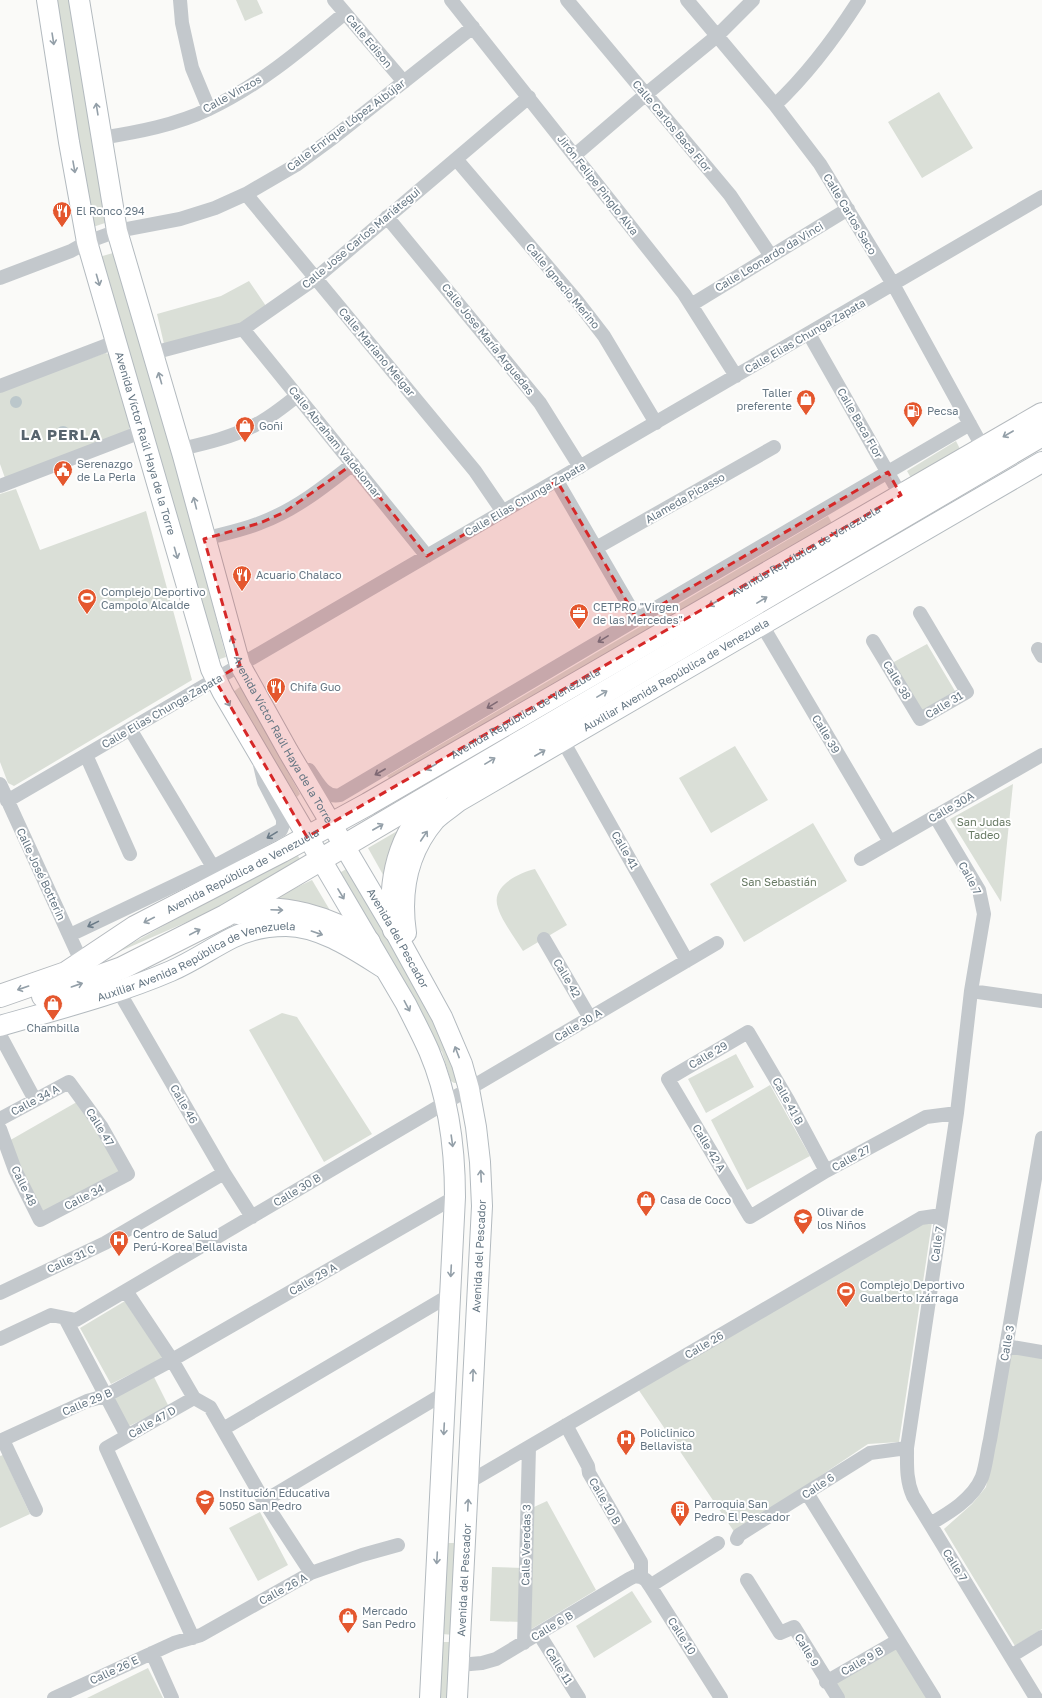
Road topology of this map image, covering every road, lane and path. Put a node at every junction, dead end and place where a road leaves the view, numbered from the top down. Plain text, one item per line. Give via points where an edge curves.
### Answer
1 (47, 0) edge
2 (79, 0) edge
3 (180, 0) edge
4 (334, 0) edge
5 (451, 0) edge
6 (567, 0) edge
7 (687, 0) edge
8 (753, 0) edge
9 (859, 0) edge
10 (345, 13) junction
11 (473, 27) junction
12 (717, 36) junction
13 (404, 82) junction
14 (645, 95) junction
15 (529, 97) junction
16 (775, 105) junction
17 (209, 109) junction
18 (101, 138) junction
19 (575, 155) junction
20 (456, 159) junction
21 (246, 194) junction
22 (1042, 197) edge
23 (848, 209) junction
24 (387, 217) junction
25 (117, 231) junction
26 (87, 242) junction
27 (771, 256) junction
28 (0, 278) edge
29 (316, 278) junction
30 (893, 284) junction
31 (691, 305) junction
32 (243, 328) junction
33 (809, 334) junction
34 (115, 342) junction
35 (153, 353) junction
36 (736, 376) junction
37 (0, 386) edge
38 (297, 396) junction
39 (1042, 414) edge
40 (656, 423) junction
41 (970, 424) junction
42 (141, 432) junction
43 (1042, 435) edge
44 (774, 447) dead end
45 (983, 448) junction
46 (181, 449) junction
47 (1042, 462) edge
48 (353, 464) junction
49 (580, 467) junction
50 (888, 472) junction
51 (557, 481) junction
52 (0, 486) edge
53 (905, 504) junction
54 (503, 512) junction
55 (204, 539) junction
56 (596, 548) junction
57 (427, 556) junction
58 (920, 613) dead end
59 (637, 619) junction
60 (762, 626) junction
61 (873, 641) dead end
62 (240, 665) junction
63 (215, 680) junction
64 (920, 719) joint
65 (130, 729) junction
66 (563, 740) junction
67 (256, 751) junction
68 (288, 751) junction
69 (86, 755) junction
70 (1042, 755) edge
71 (457, 781) junction
72 (0, 784) edge
73 (7, 801) junction
74 (935, 816) junction
75 (331, 824) junction
76 (307, 837) junction
77 (890, 842) junction
78 (344, 846) junction
79 (130, 854) dead end
80 (861, 859) dead end
81 (321, 860) junction
82 (213, 867) junction
83 (225, 916) junction
84 (394, 930) junction
85 (70, 935) junction
86 (544, 939) dead end
87 (369, 942) junction
88 (717, 944) dead end
89 (408, 954) junction
90 (688, 961) junction
91 (82, 963) junction
92 (386, 970) junction
93 (118, 990) junction
94 (971, 990) junction
95 (0, 996) edge
96 (1042, 1001) edge
97 (0, 1010) edge
98 (590, 1018) junction
99 (0, 1026) edge
100 (748, 1032) joint
101 (0, 1036) edge
102 (668, 1079) joint
103 (70, 1082) joint
104 (469, 1089) junction
105 (35, 1100) junction
106 (445, 1103) junction
107 (957, 1113) junction
108 (0, 1119) edge
109 (0, 1129) edge
110 (1042, 1138) edge
111 (826, 1171) junction
112 (224, 1173) junction
113 (128, 1174) joint
114 (455, 1198) junction
115 (940, 1215) junction
116 (252, 1217) junction
117 (750, 1217) joint
118 (40, 1220) joint
119 (126, 1291) junction
120 (0, 1293) edge
121 (450, 1296) junction
122 (65, 1318) junction
123 (2, 1335) edge
124 (1006, 1346) junction
125 (1042, 1352) edge
126 (172, 1360) junction
127 (445, 1393) junction
128 (105, 1396) junction
129 (194, 1398) junction
130 (566, 1425) junction
131 (223, 1429) junction
132 (127, 1436) junction
133 (1, 1440) edge
134 (529, 1447) junction
135 (907, 1448) junction
136 (469, 1482) junction
137 (807, 1493) junction
138 (264, 1501) junction
139 (36, 1510) dead end
140 (930, 1524) junction
141 (737, 1539) dead end
142 (718, 1544) dead end
143 (398, 1545) dead end
144 (311, 1573) junction
145 (747, 1580) dead end
146 (645, 1582) junction
147 (538, 1634) junction
148 (1042, 1637) edge
149 (193, 1638) junction
150 (897, 1641) junction
151 (174, 1643) joint
152 (524, 1643) junction
153 (152, 1652) junction
154 (1011, 1656) junction
155 (459, 1664) junction
156 (826, 1682) junction
157 (54, 1698) edge
158 (172, 1698) edge
159 (430, 1698) edge
160 (458, 1698) edge
161 (579, 1698) edge
162 (721, 1698) edge
163 (838, 1698) edge
164 (934, 1698) edge
165 (1036, 1698) edge

1 -> 26 main road, Avenida Víctor Raúl Haya de la Torre
18 -> 2 main road, Avenida Víctor Raúl Haya de la Torre
3 - 17 street via 182,23 192,68
4 - 10 street, Calle Edison
5 - 11 street, Jirón Felipe Pinglo Alva
6 - 14 street, Calle Carlos Baca Flor
7 - 12 street, Calle Carlos Saco
8 - 12 street
9 - 16 street via 826,48
10 - 13 street, Calle Edison
10 - 17 street, Calle Vinzos via 287,61
11 - 13 street, Calle Enrique López Albújar
11 - 15 street, Jirón Felipe Pinglo Alva
12 - 14 street
12 - 16 street, Calle Carlos Saco
13 - 21 street, Calle Enrique López Albújar via 296,165
14 - 19 street
14 - 27 street, Calle Carlos Baca Flor via 730,195
15 - 19 street, Jirón Felipe Pinglo Alva
15 - 20 street, Calle Jose Carlos Mariátegui
16 - 23 street, Calle Carlos Saco via 820,164
17 - 18 street, Calle Vinzos via 171,123
18 - 25 main road, Avenida Víctor Raúl Haya de la Torre
19 - 31 street, Jirón Felipe Pinglo Alva
20 - 24 street, Calle Jose Carlos Mariátegui
20 - 40 street, Calle Ignacio Merino via 604,336
21 - 25 street, Calle Enrique López Albújar via 215,208 180,219
21 - 29 street, Calle Mariano Melgar
22 - 30 street, Calle Elias Chunga Zapata
23 - 27 street, Calle Leonardo da Vinci
23 - 30 street, Calle Carlos Saco
24 - 29 street, Calle Jose Carlos Mariátegui
24 - 49 street, Calle Jose María Arguedas via 540,403
25 - 26 street, Calle Enrique López Albújar
25 - 35 main road, Avenida Víctor Raúl Haya de la Torre
26 - 28 street, Calle Enrique López Albújar via 71,251
26 -> 34 main road, Avenida Víctor Raúl Haya de la Torre
27 - 31 street, Calle Leonardo da Vinci
29 - 32 street, Calle Jose Carlos Mariátegui
29 - 54 street, Calle Mariano Melgar via 475,470
30 - 33 street, Calle Elias Chunga Zapata
30 - 41 street, Calle Carlos Saco
31 - 36 street, Jirón Felipe Pinglo Alva
32 - 35 street, Calle Jose Carlos Mariátegui
32 - 38 street, Calle Abraham Valdelomar
33 - 36 street, Calle Elias Chunga Zapata
33 - 50 street, Calle Baca Flor
34 - 37 street
34 - 42 main road, Avenida Víctor Raúl Haya de la Torre
46 -> 35 main road, Avenida Víctor Raúl Haya de la Torre
36 - 40 street, Calle Elias Chunga Zapata
38 - 46 street via 246,430
38 - 48 street, Calle Abraham Valdelomar
39 -> 45 main road, Avenida República de Venezuela
40 - 49 street, Calle Elias Chunga Zapata
41 - 45 street, Calle Carlos Saco
41 - 50 street
42 - 52 street
42 -> 63 main road, Avenida Víctor Raúl Haya de la Torre
43 - 53 main road, Avenida República de Venezuela
44 - 56 street, Alameda Picasso
45 - 53 main road, Avenida República de Venezuela
55 -> 46 main road, Avenida Víctor Raúl Haya de la Torre
47 - 60 main road, Auxiliar Avenida República de Venezuela
48 - 55 street via 283,513 260,523
48 - 57 street, Calle Abraham Valdelomar
49 - 51 street, Calle Elias Chunga Zapata
50 - 53 street, Calle Baca Flor
50 - 59 street
51 - 54 street, Calle Elias Chunga Zapata
51 - 56 street
71 -> 53 main road, Avenida República de Venezuela
53 -> 75 main road, Avenida República de Venezuela
54 - 57 street, Calle Elias Chunga Zapata
62 -> 55 main road, Avenida Víctor Raúl Haya de la Torre
56 - 59 street
57 - 62 street, Calle Elias Chunga Zapata
58 - 64 street, Calle 31 via 967,692
59 -> 68 street via 340,796 330,796 326,793 304,764
60 - 66 main road, Auxiliar Avenida República de Venezuela
60 - 77 street, Calle 39
61 - 64 street, Calle 38
62 - 63 street, Calle Elias Chunga Zapata
62 - 68 main road, Avenida Víctor Raúl Haya de la Torre
63 - 65 street, Calle Elias Chunga Zapata
63 -> 67 main road, Avenida Víctor Raúl Haya de la Torre
65 - 69 street, Calle Elias Chunga Zapata
65 - 82 street
89 -> 66 main road, Auxiliar Avenida República de Venezuela via 404,892 407,872 422,838 436,819 459,801
66 - 90 street, Calle 41
67 - 76 main road, Avenida Víctor Raúl Haya de la Torre
67 -> 82 street via 264,782 281,814 283,825 281,830
68 - 75 main road, Avenida Víctor Raúl Haya de la Torre
69 - 73 street, Calle Elias Chunga Zapata
69 - 79 street
70 - 74 street, Calle 30A
78 -> 71 main road, Avenida República de Venezuela
71 - 84 main road via 429,805 417,820 400,853 392,891
72 - 73 street, Calle José Botterin
73 - 85 street, Calle José Botterin
74 - 77 street, Calle 30A
74 - 94 street, Calle 7 via 979,890 982,903 984,914
75 - 76 main road, Avenida República de Venezuela
75 - 78 main road, Avenida Víctor Raúl Haya de la Torre
76 - 81 main road, Avenida Víctor Raúl Haya de la Torre
76 -> 91 main road, Avenida República de Venezuela via 135,927
77 - 80 street, Calle 30A
78 - 81 main road, Avenida República de Venezuela
78 - 84 main road, Avenida del Pescador
81 - 83 main road, Avenida República de Venezuela
81 -> 87 main road
82 -> 85 street
83 -> 87 main road via 244,911 265,910 308,914 343,927
97 -> 83 main road, Avenida República de Venezuela via 122,968
84 - 89 main road, Avenida del Pescador
85 - 91 street, Calle José Botterin
86 - 98 street, Calle 42
87 - 92 main road
88 - 90 street
104 -> 89 main road, Avenida del Pescador via 462,1064 442,1017
90 - 98 street, Calle 30 A
91 -> 95 main road, Avenida República de Venezuela via 66,973
93 -> 92 main road, Auxiliar Avenida República de Venezuela via 171,971 233,937 259,929 287,926 330,937
92 -> 106 main road via 429,1051
93 - 99 main road, Auxiliar Avenida República de Venezuela
93 - 112 street, Calle 46
94 - 96 street
94 - 107 street, Calle 7
98 - 104 street, Calle 30 A
100 - 102 street, Calle 29
100 - 111 street, Calle 41 B
101 - 105 street
102 - 117 street, Calle 42 A
103 - 105 street, Calle 34 A
103 - 113 street, Calle 47 via 101,1126
104 - 106 street, Calle 30 B
136 -> 104 main road, Avenida del Pescador via 482,1187 477,1132
105 - 108 street, Calle 34 A
106 -> 114 main road via 453,1145
106 - 116 street, Calle 30 B
107 - 111 street, Calle 27 via 926,1117
107 - 115 street, Calle 7
109 - 118 street, Calle 48 via 15,1170
110 - 124 street, Calle 3
111 - 117 street, Calle 27
112 - 116 street, Calle 46
112 - 120 street, Calle 31 C via 105,1243
113 - 118 street, Calle 34
114 -> 121 main road
114 - 126 street, Calle 29 A
115 - 130 street, Calle 26 via 921,1218
115 - 135 street, Calle 7
116 - 119 street, Calle 30 B
119 - 122 street, Calle 30 B via 76,1320
119 - 126 street
121 - 127 main road
121 - 131 street
122 - 123 street, Calle 30 B via 51,1315
122 - 128 street
124 - 125 street
124 - 140 street, Calle 3 via 982,1478 971,1494 954,1510
126 - 128 street, Calle 29 B
126 - 129 street
127 - 138 street
127 -> 159 main road
128 - 132 street
128 - 133 street, Calle 29 B via 87,1401
129 - 131 street via 210,1407
129 - 132 street, Calle 47 D
130 - 134 street, Calle 26
130 - 146 street, Calle 10 B via 588,1466 589,1473 641,1562
131 - 138 street
132 - 149 street, Calle 47 D via 106,1448
133 - 139 street
134 - 136 street, Calle 26
134 - 152 street, Calle Veredas 3
135 - 137 street, Calle 6 via 870,1453
135 - 140 street, Calle 7 via 908,1485
155 -> 136 main road, Avenida del Pescador
137 - 141 street, Calle 6 via 739,1535
137 - 150 street
138 - 144 street
140 - 154 street, Calle 7
142 - 146 street
143 - 144 street, Calle 26 A
144 - 149 street, Calle 26 A
145 - 156 street, Calle 9 via 780,1633 794,1627
146 - 147 street, Calle 6 B via 635,1576
146 - 162 street, Calle 10
147 - 152 street, Calle 6 B
147 - 161 street, Calle 11
148 - 154 street
149 - 151 street, Calle 26 A
150 - 156 street, Calle 9 B
150 - 164 street
151 - 153 street, Calle 26 E
152 - 155 street, Calle 6 B via 496,1659
153 - 157 street, Calle 26 E
153 - 158 street
154 - 165 street, Calle 7
155 - 160 main road, Avenida del Pescador
156 - 163 street, Calle 9

